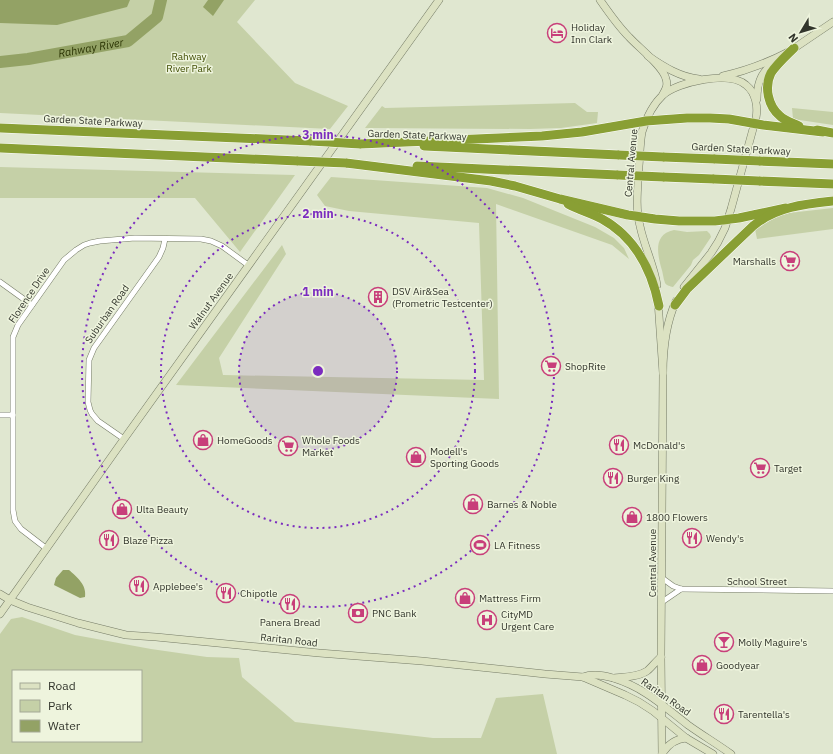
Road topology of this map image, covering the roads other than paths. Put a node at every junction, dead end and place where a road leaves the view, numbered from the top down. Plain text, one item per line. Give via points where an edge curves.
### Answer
1 (439, 0) edge
2 (600, 0) edge
3 (833, 22) edge
4 (794, 48) junction
5 (648, 56) junction
6 (706, 79) junction
7 (659, 99) junction
8 (757, 107) junction
9 (646, 121) junction
10 (755, 124) junction
11 (0, 128) edge
12 (823, 132) junction
13 (833, 133) edge
14 (360, 144) junction
15 (0, 148) edge
16 (346, 163) junction
17 (833, 164) edge
18 (833, 184) edge
19 (560, 199) junction
20 (833, 201) edge
21 (786, 208) junction
22 (638, 217) junction
23 (728, 220) junction
24 (165, 239) junction
25 (248, 265) junction
26 (0, 282) edge
27 (32, 305) junction
28 (675, 305) junction
29 (658, 306) junction
30 (663, 373) junction
31 (0, 415) edge
32 (13, 415) junction
33 (124, 439) junction
34 (47, 549) junction
35 (662, 578) junction
36 (681, 589) junction
37 (833, 590) edge
38 (0, 594) edge
39 (10, 600) junction
40 (662, 602) junction
41 (0, 614) edge
42 (661, 657) junction
43 (583, 677) junction
44 (611, 678) junction
45 (662, 704) junction
46 (662, 719) junction
47 (686, 738) junction
48 (662, 754) edge
49 (713, 754) edge
50 (731, 754) edge

1 - 25 main road, Walnut Avenue
2 - 5 main road via 624,33
3 - 4 main road
4 - 6 main road via 759,65
4 - 8 main road via 771,65 762,76 757,88
4 - 12 highway via 770,76 769,99 778,115 804,127
5 - 6 main road via 682,75
5 - 7 main road via 666,78 666,88
6 - 7 main road, Central Avenue via 676,87
6 - 8 main road, Central Avenue via 732,79 744,83 753,94
7 - 9 main road, Central Avenue
8 - 10 main road, Central Avenue
9 - 10 highway via 710,118
9 - 14 highway via 550,136
9 - 22 main road, Central Avenue via 641,142
10 - 12 highway
10 - 23 main road, Central Avenue
11 - 14 highway, Garden State Parkway, bridge
12 - 13 highway
14 - 17 highway, Garden State Parkway, bridge
15 - 16 highway, bridge
16 - 18 highway, bridge
16 - 19 highway via 491,181
19 - 22 highway
19 - 29 highway via 602,220 626,237 646,267 654,286
20 - 21 highway
21 - 23 highway
21 - 28 highway via 769,215 754,226 683,293
22 - 23 highway via 679,221
22 - 29 main road, Central Avenue via 655,277
23 - 28 main road, Central Avenue via 715,248 682,290
24 - 25 street, Florence Drive via 211,241
24 - 27 street, Florence Drive via 100,241 80,247 64,260
24 - 33 street, Suburban Road via 159,256 94,348 89,360 90,410 98,421
25 - 33 main road, Walnut Avenue
26 - 27 street
27 - 32 street, Florence Drive via 18,325 14,337
28 - 30 main road, Central Avenue via 666,337
29 - 30 main road, Central Avenue
30 - 35 main road, Central Avenue
31 - 32 street
32 - 34 street, Florence Drive via 15,521 21,529
33 - 34 main road, Walnut Avenue
34 - 39 main road, Walnut Avenue
35 - 36 street, School Street
35 - 40 main road, Central Avenue
36 - 37 street, School Street
36 - 40 street
38 - 39 main road, Raritan Road
39 - 41 main road, Walnut Avenue
39 - 43 main road, Raritan Road via 78,623 126,635
40 - 42 main road, Central Avenue
42 - 44 main road via 642,673
42 - 45 main road, Central Avenue
43 - 44 main road, Raritan Road via 595,675
43 - 46 main road, Raritan Road via 632,698
44 - 45 main road, Raritan Road via 640,689
45 - 46 main road, Central Avenue
45 - 50 main road, Raritan Road
46 - 47 main road, Raritan Road
46 - 48 main road, Central Avenue
47 - 48 main road via 678,739
47 - 49 main road, Raritan Road

